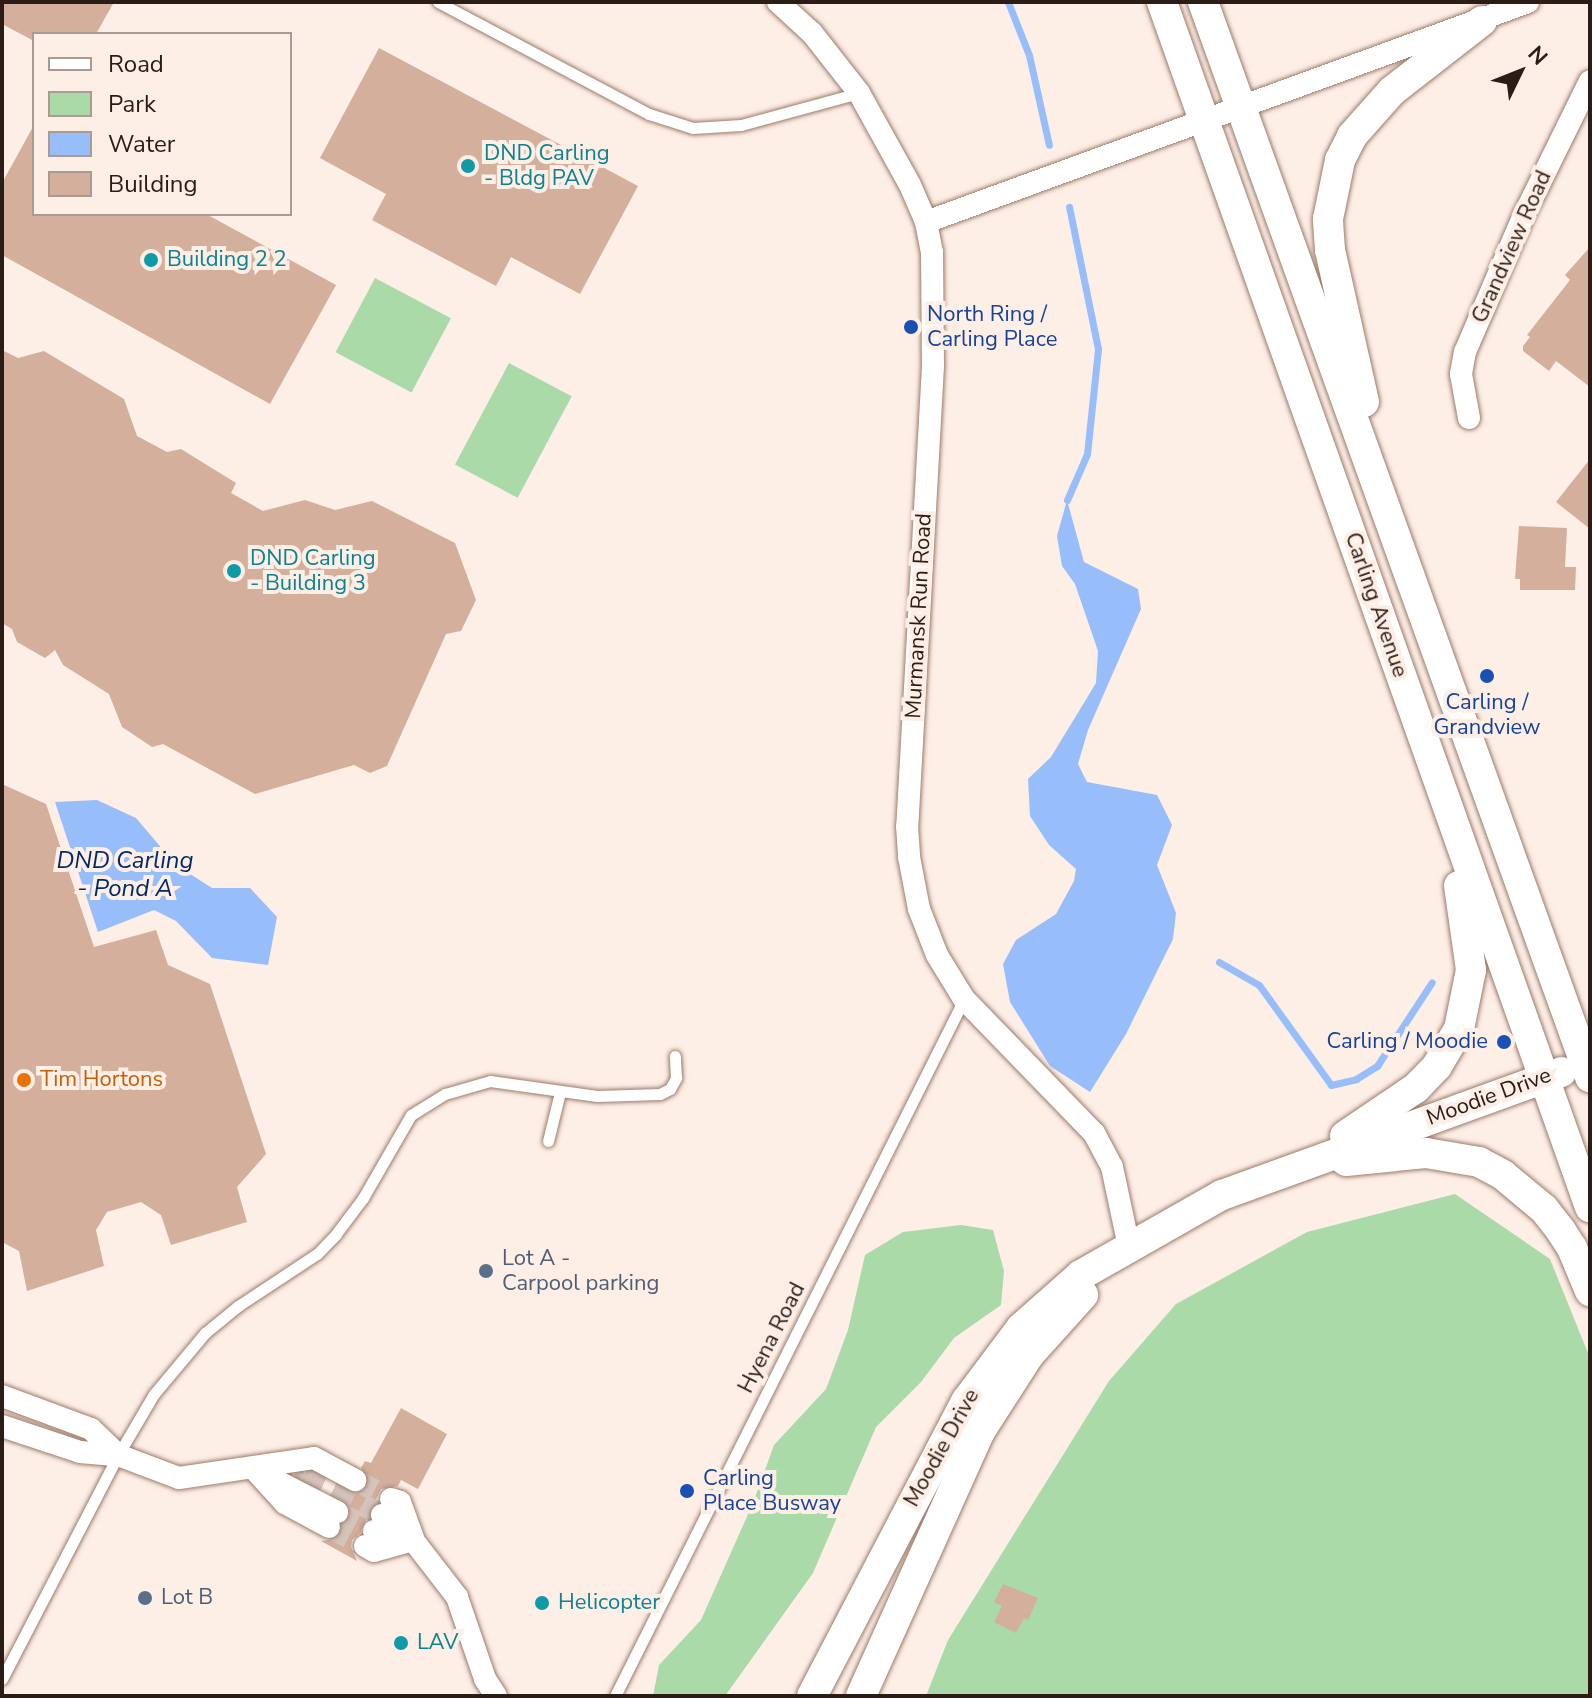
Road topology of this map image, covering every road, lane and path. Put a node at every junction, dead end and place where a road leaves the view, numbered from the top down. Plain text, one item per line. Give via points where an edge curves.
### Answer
1 (438, 2) edge
2 (778, 2) edge
3 (1162, 2) edge
4 (1203, 2) edge
5 (1528, 2) edge
6 (1482, 21) junction
7 (1590, 81) edge
8 (859, 93) junction
9 (1243, 109) junction
10 (1204, 122) junction
11 (926, 222) junction
12 (1469, 418) dead end
13 (1396, 541) junction
14 (1429, 754) junction
15 (964, 999) junction
16 (675, 1056) dead end
17 (1588, 1067) edge
18 (1544, 1077) junction
19 (560, 1092) junction
20 (548, 1141) dead end
21 (1296, 1166) junction
22 (1590, 1207) edge
23 (1129, 1247) junction
24 (1590, 1291) edge
25 (2, 1396) edge
26 (2, 1426) edge
27 (118, 1455) junction
28 (255, 1470) junction
29 (355, 1480) tunnel mouth
30 (333, 1520) tunnel mouth
31 (413, 1540) junction
32 (2, 1679) edge
33 (496, 1696) edge
34 (615, 1696) edge
35 (812, 1696) edge
36 (861, 1696) edge

1 - 8 lane via 649,114 693,128 741,125
2 - 8 street, Murmansk Run Road via 812,33
3 - 10 main road, Carling Avenue
4 - 9 main road, Carling Avenue
5 - 6 street
6 - 9 street
6 - 13 main road via 1412,72 1369,114 1340,160 1331,190 1330,250
7 - 12 street, Grandview Road via 1465,352 1461,374
8 - 11 street, Murmansk Run Road
9 - 10 street
9 - 13 main road, Carling Avenue
10 - 11 street
10 - 14 main road, Carling Avenue
11 - 15 street, Murmansk Run Road via 932,262 933,366 909,857 928,936
13 - 17 main road, Carling Avenue
14 - 18 main road, Carling Avenue
14 - 21 main road via 1467,927 1471,970 1463,1018 1437,1066 1416,1088
15 - 23 street, Murmansk Run Road via 1094,1133 1112,1167
15 - 34 lane, Hyena Road
16 - 19 lane via 676,1078 660,1094
17 - 18 main road, Moodie Drive
18 - 21 main road, Moodie Drive
18 - 22 main road, Carling Avenue
19 - 20 lane
19 - 27 lane via 490,1081 445,1094 411,1115 349,1219 317,1254 205,1333 154,1394
21 - 23 main road, Moodie Drive via 1222,1195
21 - 24 main road via 1426,1153 1479,1162 1544,1209 1572,1248
23 - 35 main road, Moodie Drive via 1048,1302 994,1361 949,1431
23 - 36 main road, Moodie Drive via 1039,1343 1005,1389 951,1488
25 - 27 street via 91,1429
26 - 27 street via 80,1452
27 - 28 street via 179,1478
27 - 32 lane
28 - 29 street via 314,1458
28 - 30 street
31 - 31 street via 400,1502 378,1523
31 - 33 street via 457,1597 485,1679

